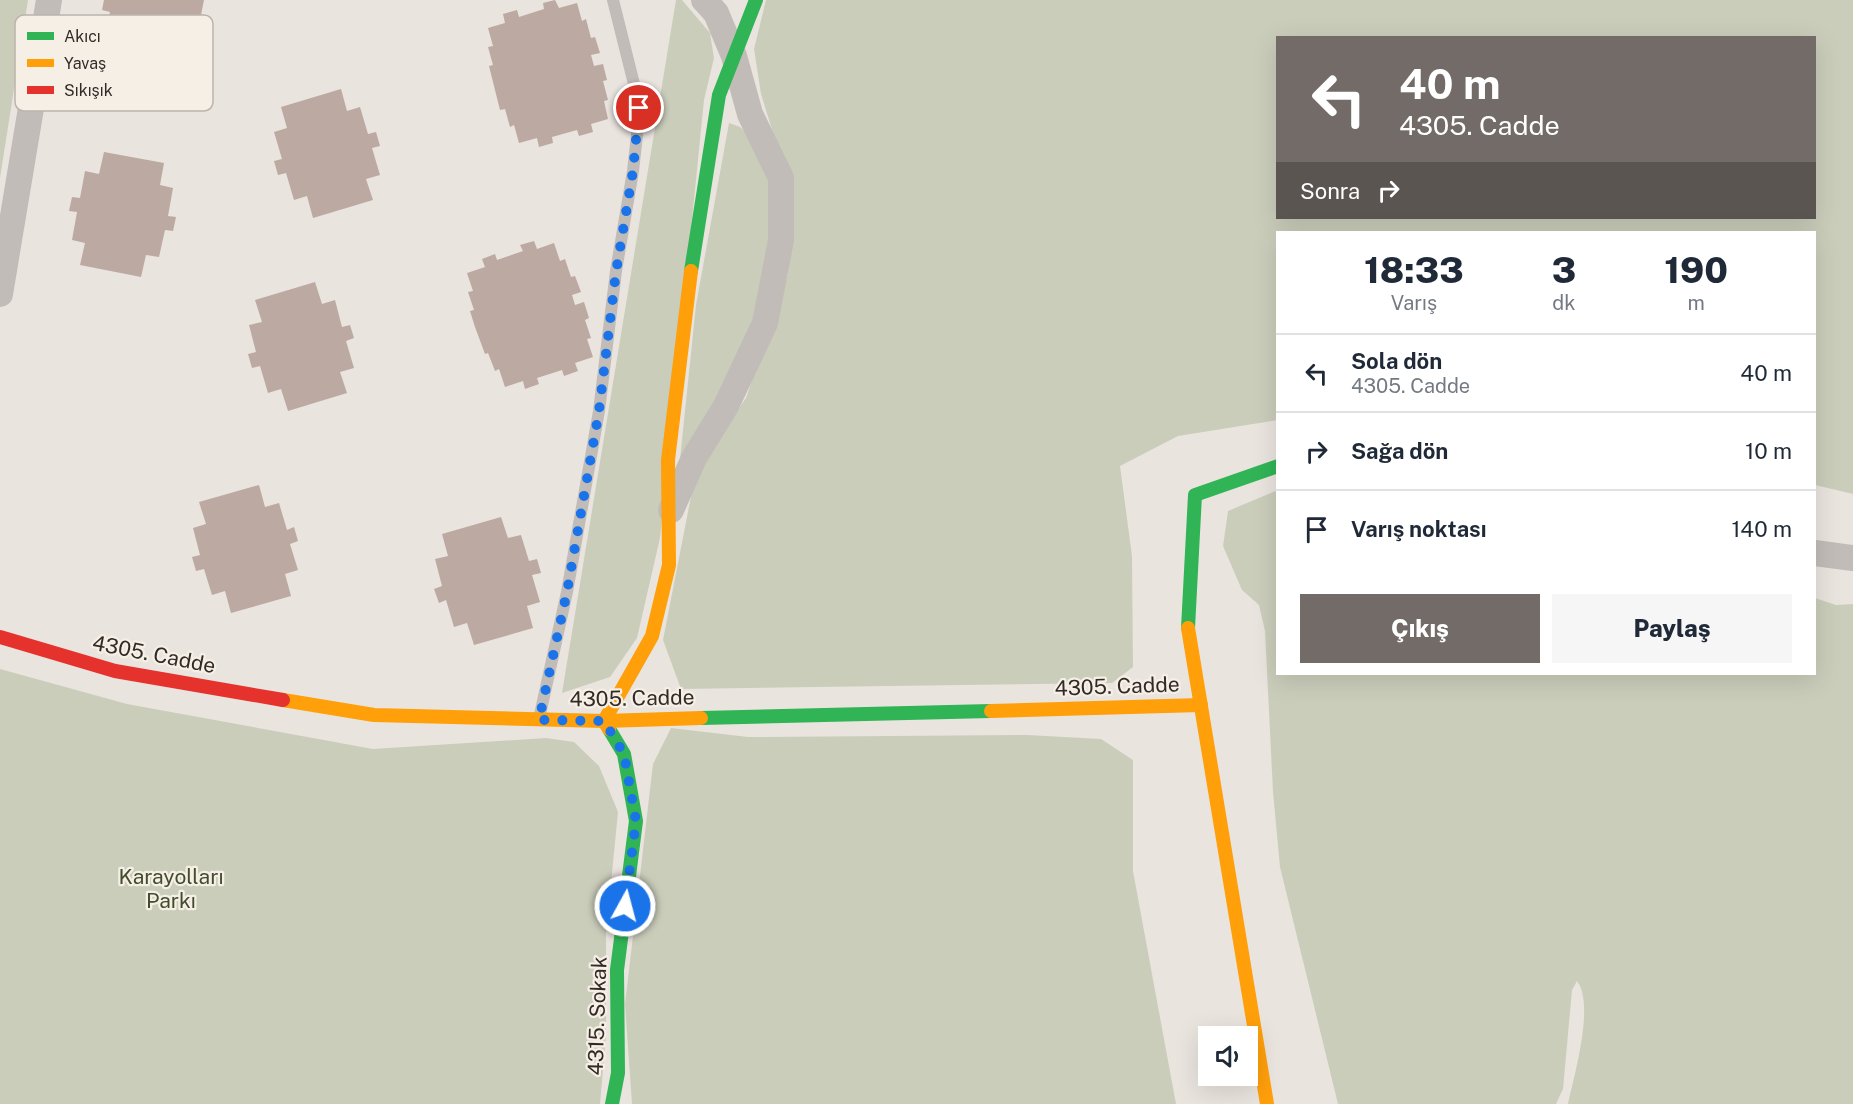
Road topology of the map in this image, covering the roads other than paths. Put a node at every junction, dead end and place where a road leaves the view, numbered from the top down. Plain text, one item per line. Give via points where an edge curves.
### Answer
1 (49, 0) edge
2 (613, 0) edge
3 (704, 0) edge
4 (756, 0) edge
5 (46, 15) edge
6 (734, 56) junction
7 (30, 111) edge
8 (0, 294) edge
9 (1276, 467) edge
10 (670, 513) junction
11 (1816, 553) edge
12 (1853, 558) edge
13 (0, 637) edge
14 (1201, 705) junction
15 (539, 720) junction
16 (604, 721) junction
17 (612, 1104) edge
18 (1267, 1104) edge

1 - 5 street
2 - 15 lane via 639,108 633,171 597,422 567,592
3 - 6 street via 716,13
4 - 6 street
6 - 10 street via 719,95 696,230 668,460
6 - 10 street via 750,114 781,178 781,240 765,323 726,406 694,458
7 - 8 street
9 - 14 street via 1195,495 1186,622
10 - 16 street via 669,565 652,636
11 - 12 street
13 - 15 street, 4305. Cadde via 115,671 374,715
14 - 16 street, 4305. Cadde
14 - 18 street
15 - 16 street, 4305. Cadde
16 - 17 street, 4315. Sokak via 624,754 636,821 617,970 618,1073

